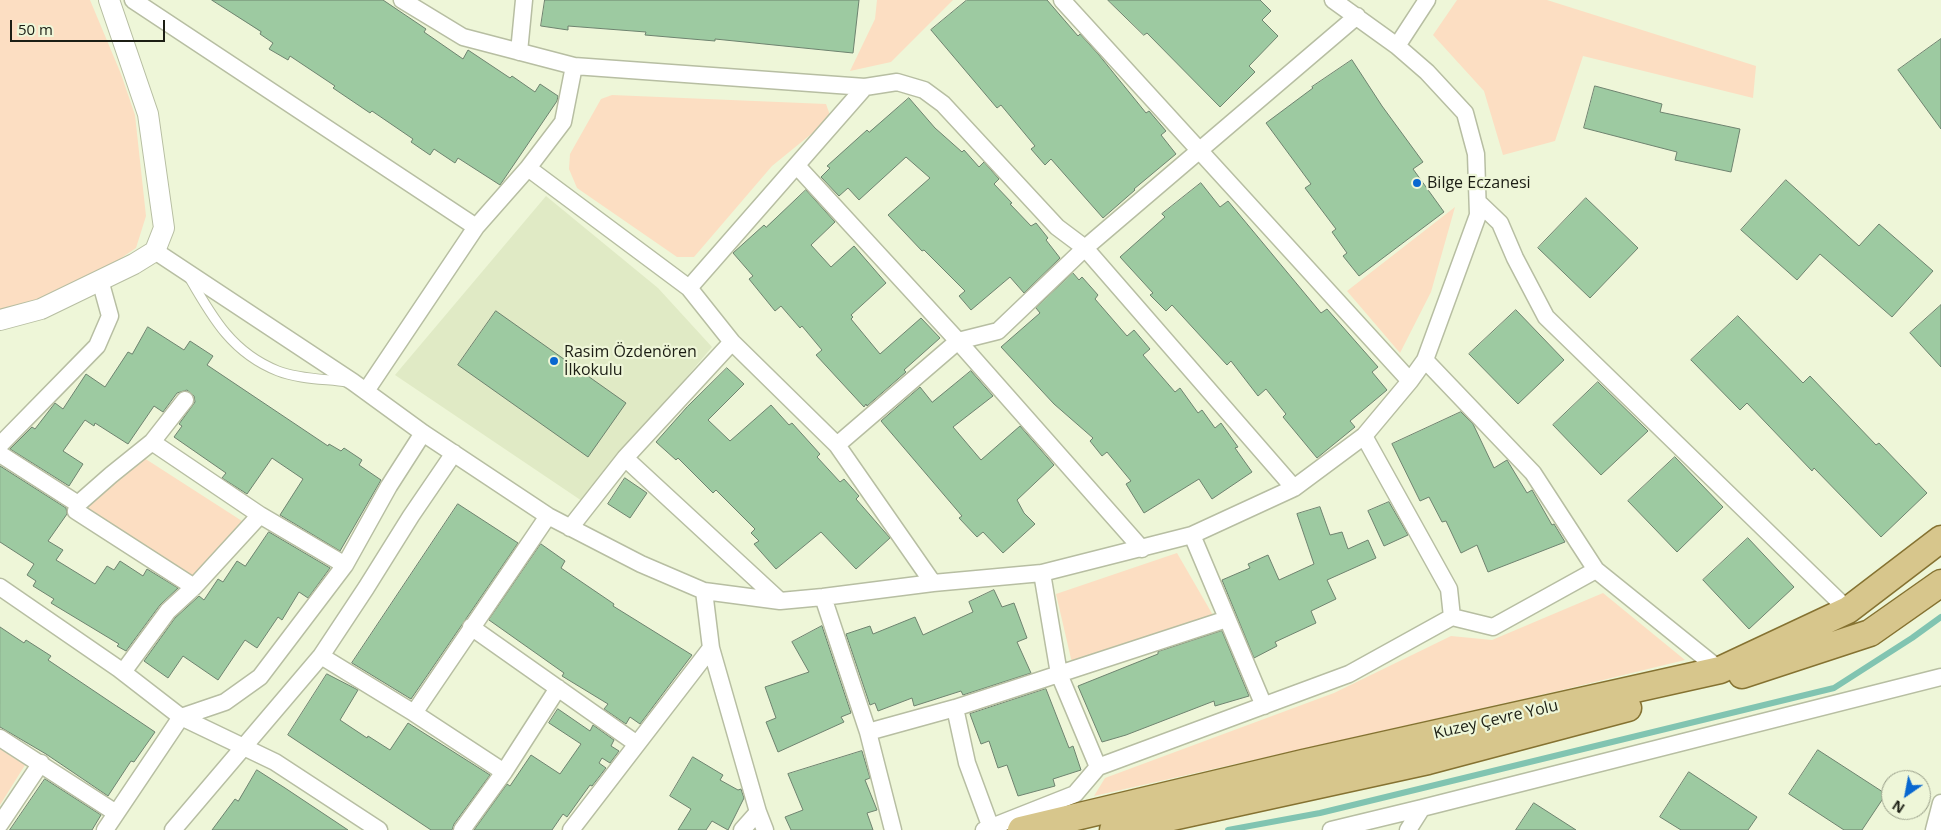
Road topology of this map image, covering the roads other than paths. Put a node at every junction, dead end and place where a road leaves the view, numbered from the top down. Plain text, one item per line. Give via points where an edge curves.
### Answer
1 (109, 0) edge
2 (132, 0) edge
3 (402, 0) edge
4 (524, 0) edge
5 (1062, 0) edge
6 (1333, 0) edge
7 (1427, 0) edge
8 (1357, 16) junction
9 (1397, 46) junction
10 (519, 52) junction
11 (574, 66) junction
12 (865, 87) junction
13 (1200, 151) junction
14 (798, 167) junction
15 (528, 168) junction
16 (1478, 202) junction
17 (476, 227) junction
18 (1085, 248) junction
19 (155, 251) junction
20 (186, 271) junction
21 (100, 280) junction
22 (690, 288) junction
23 (0, 320) edge
24 (958, 341) junction
25 (732, 342) junction
26 (1425, 360) junction
27 (1410, 381) junction
28 (359, 387) junction
29 (185, 400) dead end
30 (423, 433) junction
31 (1364, 436) junction
32 (152, 442) junction
33 (0, 445) edge
34 (837, 445) junction
35 (454, 453) junction
36 (0, 454) edge
37 (625, 458) junction
38 (1294, 488) junction
39 (78, 504) junction
40 (260, 515) junction
41 (548, 516) junction
42 (570, 528) junction
43 (1192, 535) junction
44 (1941, 539) edge
45 (1142, 549) junction
46 (346, 565) junction
47 (1596, 570) junction
48 (1042, 573) junction
49 (933, 583) junction
50 (1941, 583) edge
51 (0, 587) edge
52 (194, 587) junction
53 (704, 590) junction
54 (823, 597) junction
55 (780, 601) junction
56 (1848, 610) junction
57 (1452, 617) junction
58 (1227, 619) junction
59 (471, 627) junction
60 (711, 648) junction
61 (321, 656) junction
62 (1720, 670) junction
63 (123, 672) junction
64 (1059, 674) junction
65 (1941, 677) edge
66 (558, 688) junction
67 (1264, 706) junction
68 (955, 708) junction
69 (414, 713) junction
70 (181, 718) junction
71 (868, 732) junction
72 (0, 738) edge
73 (637, 744) junction
74 (245, 747) junction
75 (42, 763) junction
76 (1098, 767) junction
77 (504, 772) junction
78 (1941, 803) edge
79 (1422, 808) junction
80 (758, 812) junction
81 (116, 813) junction
82 (0, 824) edge
83 (181, 827) edge
84 (987, 829) edge
85 (105, 830) edge
86 (380, 830) edge
87 (462, 830) edge
88 (571, 830) edge
89 (742, 830) edge
90 (766, 830) edge
91 (893, 830) edge
92 (1021, 830) edge
93 (1113, 830) edge
94 (1331, 830) edge
95 (1408, 830) edge
96 (1934, 830) edge

1 - 19 street via 148,114 164,228
2 - 17 street
3 - 10 street via 463,37
4 - 10 street
5 - 13 street
6 - 8 street
7 - 9 street
8 - 9 street
8 - 13 street
9 - 16 street via 1427,72 1465,113 1476,154
10 - 11 street
11 - 12 street
11 - 15 street via 563,122
12 - 14 street
12 - 18 street via 897,82 924,90 943,104 1057,227
13 - 18 street
13 - 27 street
14 - 22 street
14 - 24 street
15 - 17 street
15 - 22 street
16 - 26 street via 1478,215
16 - 56 street via 1500,223 1546,317
17 - 28 street
18 - 24 street via 998,331
18 - 38 street
19 - 20 street
19 - 21 street
20 - 28 street
20 - 28 lane via 229,339 254,358 279,371
21 - 23 street via 41,309
21 - 33 street via 110,316 97,346
22 - 25 street
24 - 34 street
24 - 45 street
25 - 34 street
25 - 37 street
26 - 27 street
26 - 47 street via 1533,472
27 - 31 street
28 - 30 street
29 - 32 street
30 - 35 street
30 - 46 street via 389,486
31 - 38 street
31 - 57 street via 1449,589
32 - 39 street
32 - 40 street
34 - 49 street
35 - 41 street
35 - 61 street
36 - 39 street
37 - 42 street
37 - 55 street
38 - 43 street
39 - 52 street via 76,511
40 - 46 street
40 - 52 street
41 - 42 street
41 - 59 street
42 - 53 street via 641,564
43 - 45 street
43 - 58 street
44 - 56 main road, Kuzey Çevre Yolu
45 - 48 street
46 - 70 street via 260,677 225,702
47 - 57 street via 1493,627
47 - 62 street
48 - 49 street
48 - 64 street
49 - 54 street
50 - 93 main road, Kuzey Çevre Yolu via 1870,633 1721,682 1428,762
51 - 63 street
52 - 63 street via 168,610
53 - 55 street
53 - 60 street
54 - 55 street
54 - 71 street
56 - 62 main road, Kuzey Çevre Yolu
57 - 67 street via 1348,674
58 - 64 street
58 - 67 street
59 - 66 street
59 - 69 street
60 - 73 street
60 - 80 street
61 - 69 street
61 - 74 street
62 - 92 main road, Kuzey Çevre Yolu
63 - 70 street
64 - 68 street
64 - 76 street
65 - 79 street
66 - 73 street
66 - 77 street
67 - 76 street
68 - 71 street
68 - 84 street
69 - 77 street
70 - 74 street
70 - 81 street
71 - 91 street
72 - 75 street
73 - 88 street
74 - 83 street
74 - 86 street via 275,762
75 - 81 street
75 - 82 street
76 - 84 street via 1075,794
77 - 87 street
78 - 96 street
79 - 94 street
79 - 95 street
80 - 89 street
80 - 90 street
81 - 85 street

